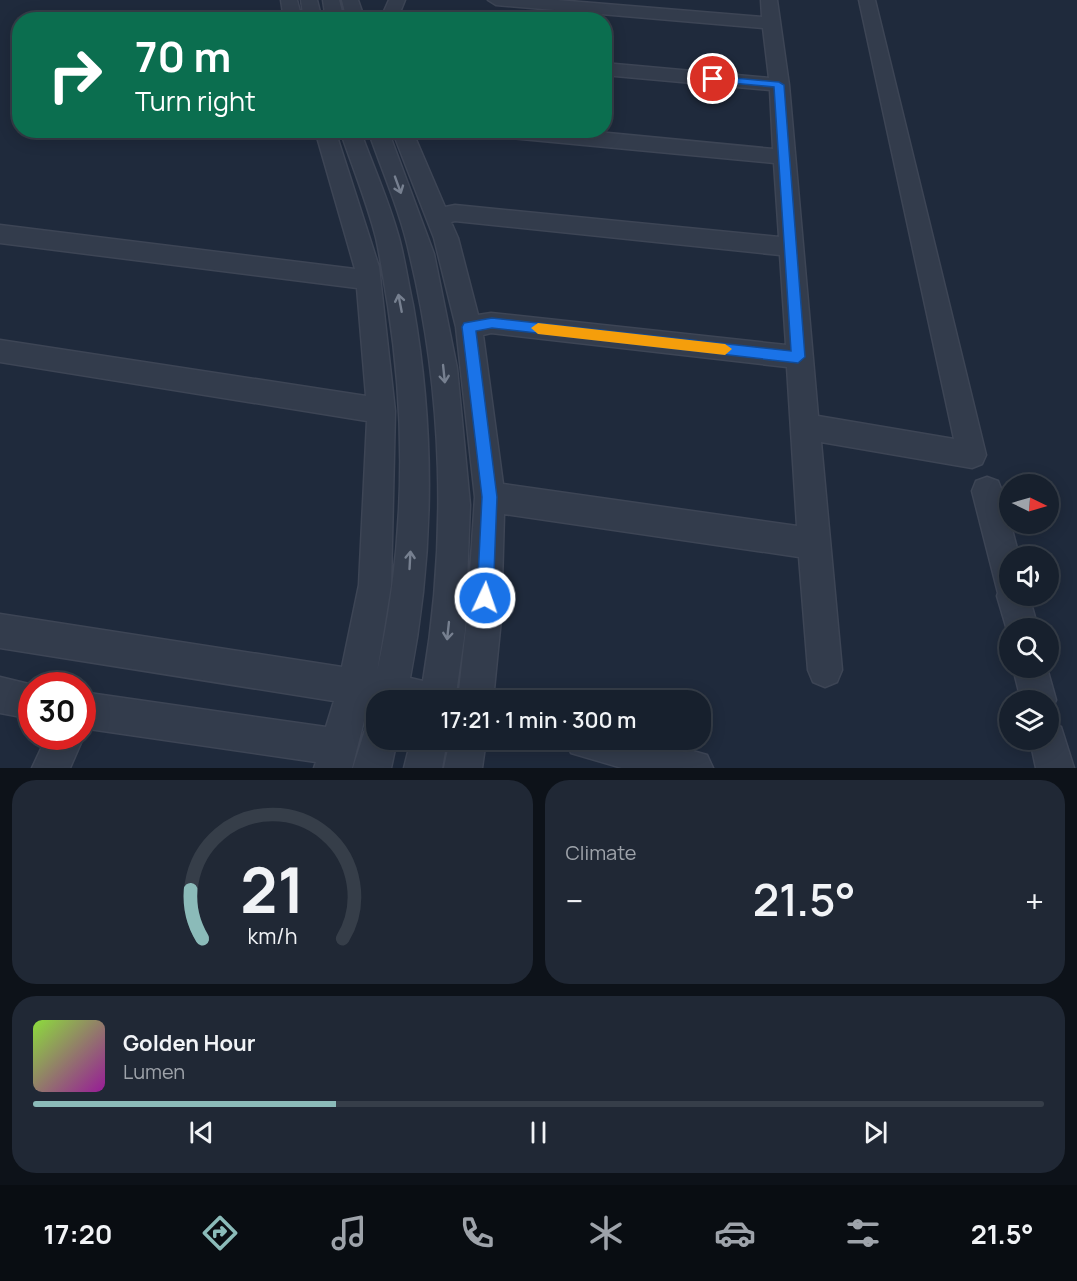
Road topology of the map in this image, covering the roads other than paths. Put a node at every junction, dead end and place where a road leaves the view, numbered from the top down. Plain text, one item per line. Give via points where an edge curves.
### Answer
1 (496, 0) edge
2 (867, 0) edge
3 (770, 11) edge
4 (612, 70) edge
5 (779, 85) junction
6 (328, 138) edge
7 (353, 138) edge
8 (381, 138) edge
9 (405, 138) edge
10 (582, 138) edge
11 (784, 158) junction
12 (438, 217) junction
13 (0, 234) edge
14 (789, 248) junction
15 (368, 280) junction
16 (469, 327) junction
17 (0, 351) edge
18 (798, 357) junction
19 (381, 411) junction
20 (806, 427) junction
21 (987, 491) dead end
22 (490, 497) junction
23 (814, 544) junction
24 (1001, 546) edge
25 (0, 631) edge
26 (825, 670) dead end
27 (356, 686) junction
28 (369, 690) edge
29 (390, 690) edge
30 (439, 690) edge
31 (476, 690) edge
32 (0, 695) edge
33 (18, 698) edge
34 (96, 713) edge
35 (59, 750) edge
36 (376, 750) edge
37 (427, 750) edge
38 (466, 750) edge
39 (623, 750) edge
40 (1050, 750) edge
41 (336, 758) edge
42 (51, 768) edge
43 (372, 768) edge
44 (423, 768) edge
45 (463, 768) edge
46 (694, 768) edge
47 (1055, 768) edge

1 - 3 street
2 - 20 street via 972,454
3 - 5 street
4 - 5 street
5 - 11 street
6 - 15 street via 368,267
29 -> 7 street via 408,600 415,411 405,326 387,234
8 -> 30 street via 422,254 444,368 455,505 448,631
9 - 12 street
10 - 11 street
11 - 14 street
12 - 14 street via 455,213
12 - 16 street
13 - 15 street
14 - 18 street
15 - 19 street
16 - 18 street via 492,323
16 - 22 street
17 - 19 street
18 - 20 street
19 - 27 street via 375,585
20 - 23 street
21 - 24 street
22 - 23 street
22 - 31 street
23 - 26 street
25 - 27 street
27 - 28 street
27 - 41 street
32 - 33 street
34 - 41 street
35 - 42 street
36 - 43 street
37 - 44 street
38 - 45 street
39 - 46 street
40 - 47 street

